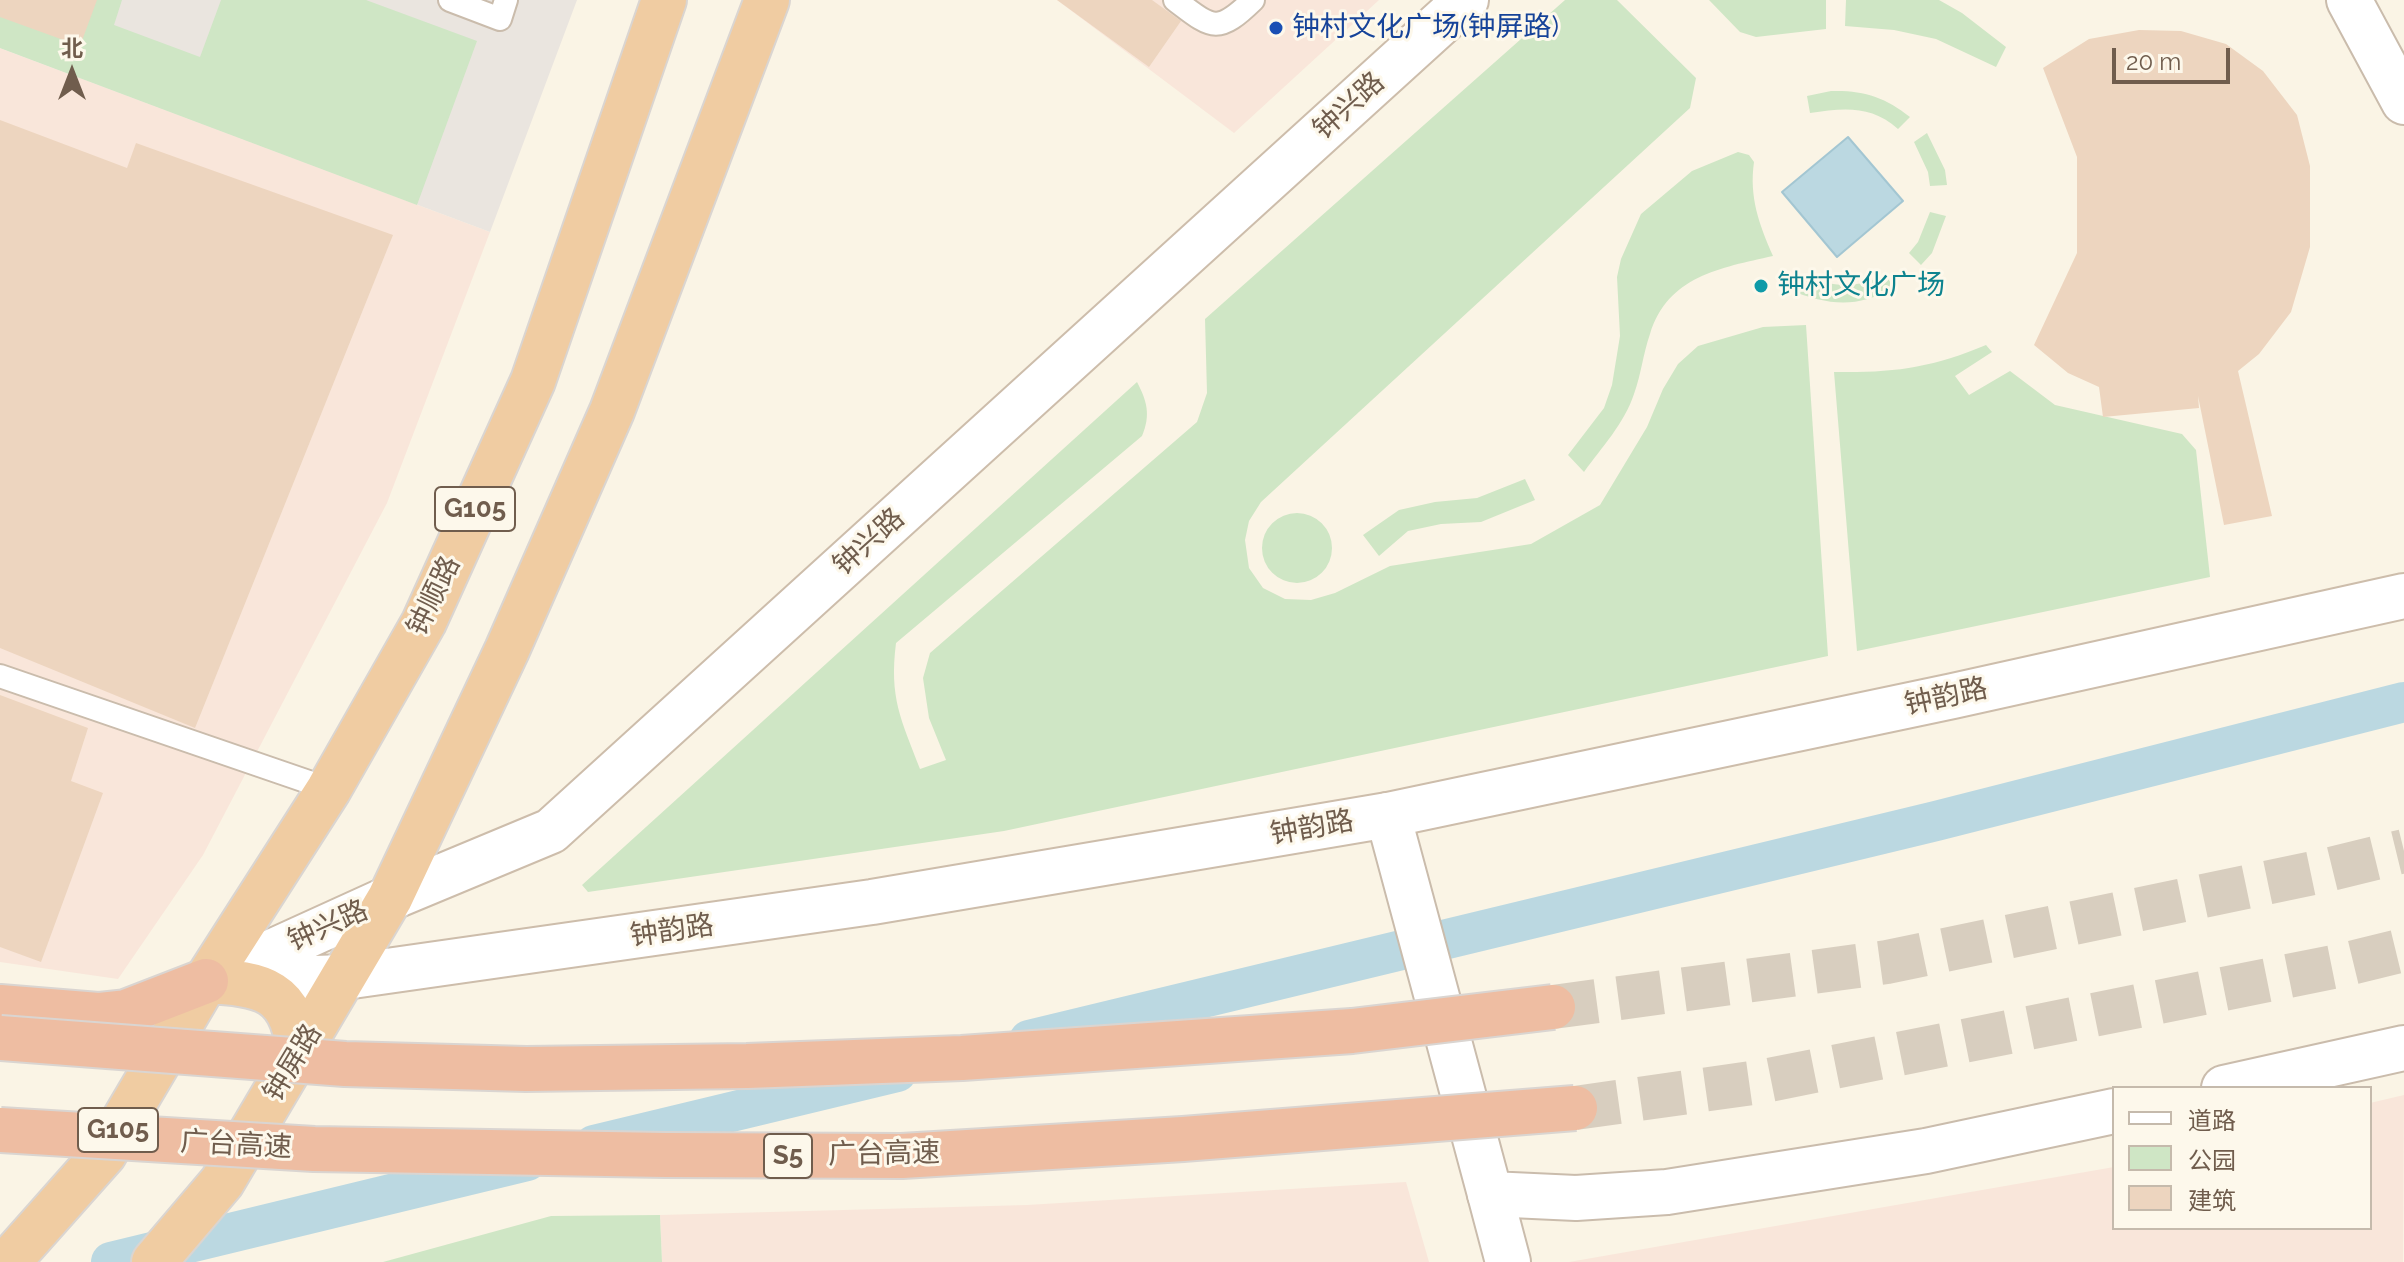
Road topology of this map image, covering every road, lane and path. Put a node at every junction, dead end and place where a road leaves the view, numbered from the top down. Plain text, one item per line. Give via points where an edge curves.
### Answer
1 (450, 0) edge
2 (506, 0) edge
3 (664, 0) edge
4 (767, 0) edge
5 (1175, 0) edge
6 (1253, 0) edge
7 (1466, 0) edge
8 (2349, 0) edge
9 (2404, 102) edge
10 (2404, 596) edge
11 (0, 676) edge
12 (329, 789) junction
13 (1388, 815) junction
14 (390, 898) junction
15 (345, 977) junction
16 (206, 981) junction
17 (0, 1007) edge
18 (1553, 1007) tunnel mouth
19 (0, 1038) edge
20 (2404, 1048) edge
21 (298, 1054) junction
22 (2233, 1086) edge
23 (1575, 1108) tunnel mouth
24 (2112, 1111) edge
25 (0, 1130) edge
26 (1490, 1194) junction
27 (8, 1262) edge
28 (154, 1262) edge
29 (1508, 1262) edge

1 - 2 lane via 500,19
3 - 12 highway, 钟顺路 / G105 via 533,381 424,622
4 - 14 highway, G105 via 612,411
5 - 6 lane via 1209,24 1224,24
7 - 14 main road, 钟兴路 via 551,831
8 - 9 main road
10 - 13 main road, 钟韵路
11 - 12 lane
12 - 16 highway, 钟顺路 / G105
13 - 15 main road, 钟韵路 via 872,902
13 - 26 main road
14 - 15 highway, G105
14 - 16 main road, 钟兴路
15 - 16 main road, 钟韵路
15 - 21 highway, 钟屏路 / G105
16 - 17 highway via 126,1012 98,1015
16 - 21 highway via 268,990 293,1020
16 - 27 highway, G105 via 104,1154
18 - 19 highway, bridge via 1352,1031 962,1058 747,1066 526,1069 345,1064
20 - 22 main road
21 - 28 highway, 钟屏路 / G105 via 222,1182
23 - 25 highway, 广台高速 / S5, bridge via 902,1156 314,1149
24 - 26 main road via 1926,1151 1667,1192 1576,1198
26 - 29 main road

